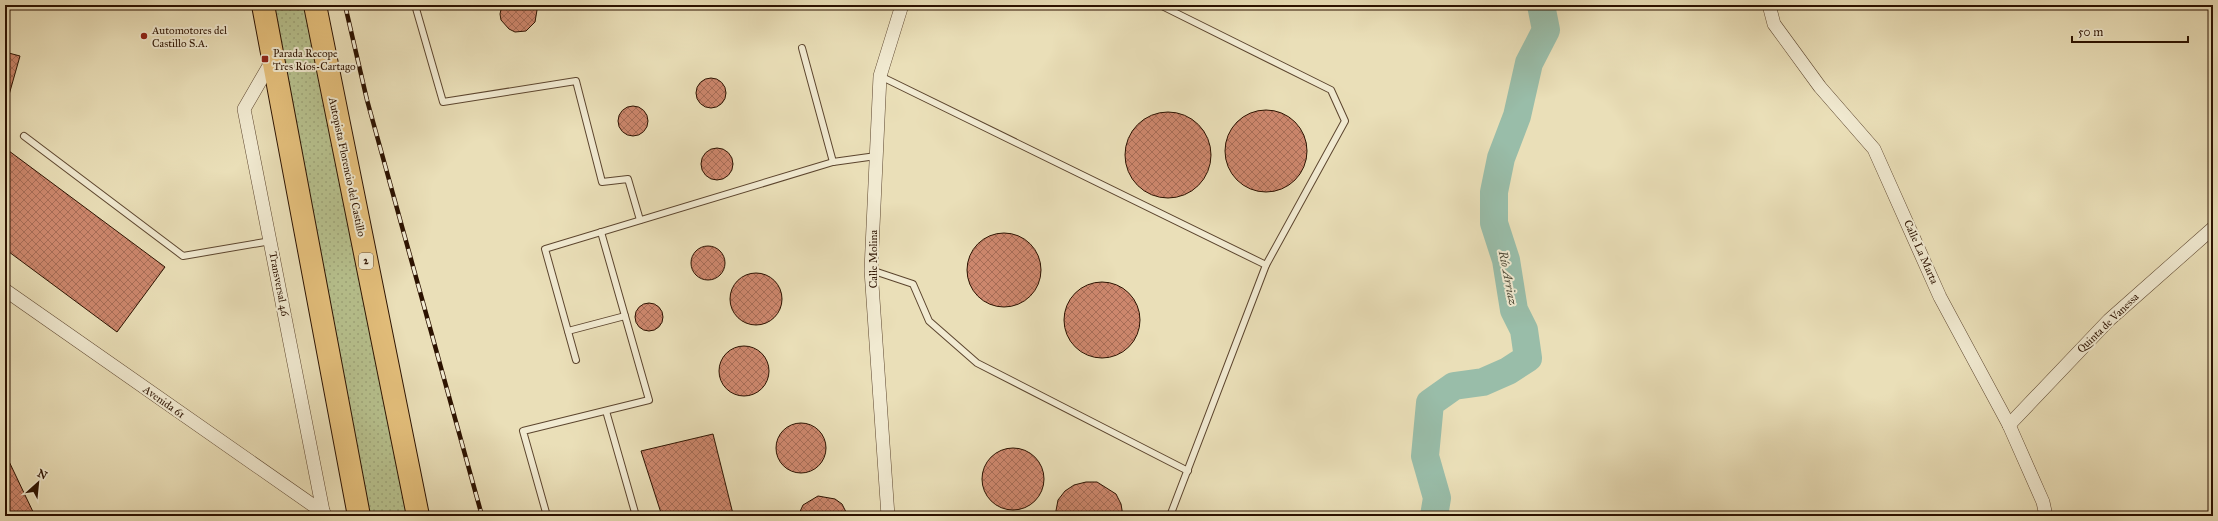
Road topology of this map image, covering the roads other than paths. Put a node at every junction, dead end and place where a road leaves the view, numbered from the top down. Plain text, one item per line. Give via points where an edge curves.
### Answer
1 (263, 5) edge
2 (315, 5) edge
3 (415, 5) edge
4 (902, 5) edge
5 (1160, 5) edge
6 (1769, 5) edge
7 (802, 48) dead end
8 (273, 59) junction
9 (880, 76) junction
10 (24, 136) dead end
11 (876, 156) junction
12 (833, 162) junction
13 (640, 220) junction
14 (2213, 228) edge
15 (601, 232) junction
16 (270, 241) junction
17 (1266, 265) junction
18 (871, 270) junction
19 (5, 290) edge
20 (625, 316) junction
21 (568, 332) junction
22 (576, 360) dead end
23 (606, 411) junction
24 (2009, 425) junction
25 (1188, 471) junction
26 (324, 514) edge
27 (359, 516) edge
28 (418, 516) edge
29 (547, 516) edge
30 (636, 516) edge
31 (888, 516) edge
32 (1170, 516) edge
33 (2046, 516) edge

1 - 8 highway
2 - 28 highway, Autopista Florencio del Castillo / 2
3 - 13 lane via 443,102 576,80 602,182 628,179
4 - 9 street, Calle Molina
5 - 17 lane via 1331,90 1345,121
6 - 24 street, Calle La Marta via 1774,24 1816,80 1874,149 1940,297
7 - 12 lane
8 - 16 street, Transversal 46 via 244,109
8 - 27 highway
9 - 11 street, Calle Molina
9 - 17 lane
10 - 16 lane via 183,256
11 - 12 lane
11 - 18 street, Calle Molina
12 - 13 lane
13 - 15 lane
14 - 24 street, Quinta de Vanessa via 2109,320
15 - 20 lane
15 - 21 lane via 545,249
16 - 26 street, Transversal 46
17 - 25 lane
18 - 25 lane via 913,284 929,321 977,363
18 - 31 street, Calle Molina
19 - 26 street, Avenida 61
20 - 21 lane
20 - 23 lane via 649,400
21 - 22 lane
23 - 29 lane via 523,431
23 - 30 lane
24 - 33 street, Calle La Marta via 2043,502
25 - 32 lane

